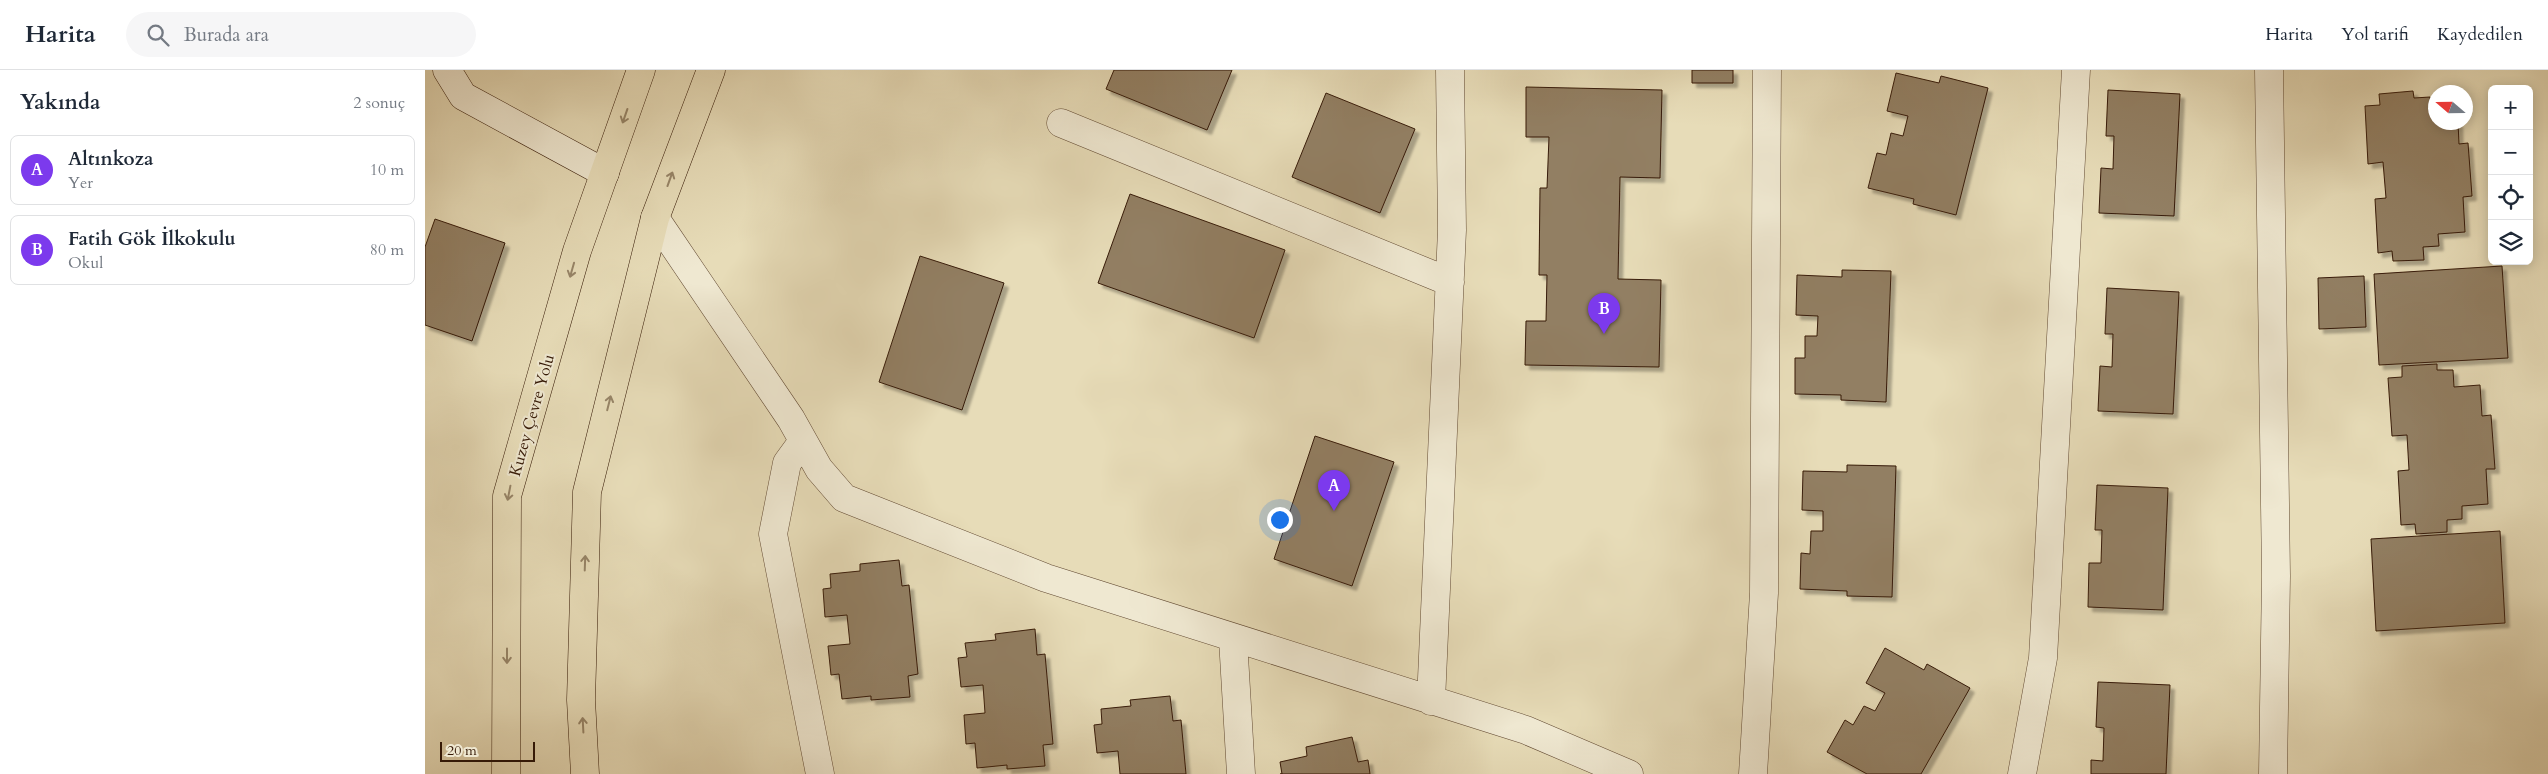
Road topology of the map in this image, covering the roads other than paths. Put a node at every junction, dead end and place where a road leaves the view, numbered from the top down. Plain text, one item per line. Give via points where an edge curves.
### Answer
1 (447, 70) edge
2 (641, 70) edge
3 (711, 70) edge
4 (1450, 70) edge
5 (1767, 70) edge
6 (2076, 70) edge
7 (2269, 70) edge
8 (1061, 123) dead end
9 (605, 173) junction
10 (655, 218) junction
11 (1450, 282) junction
12 (803, 441) junction
13 (1233, 639) junction
14 (1431, 701) junction
15 (506, 774) edge
16 (585, 774) edge
17 (820, 774) edge
18 (1241, 774) edge
19 (1629, 774) edge
20 (1753, 774) edge
21 (2022, 774) edge
22 (2273, 774) edge

1 - 9 street via 463,96
2 -> 9 main road, Kuzey Çevre Yolu
10 -> 3 main road
4 - 11 street
5 - 20 street via 1764,593
6 - 21 street via 2043,658
7 - 22 street via 2276,576
8 - 11 street
9 -> 15 main road, Kuzey Çevre Yolu via 577,251 507,496
10 - 12 street
16 -> 10 main road via 581,700 587,492
11 - 14 street
12 - 13 street via 819,470 845,498 1046,578
12 - 17 street via 787,463 773,534
13 - 14 street
13 - 18 street
14 - 19 street via 1526,730

